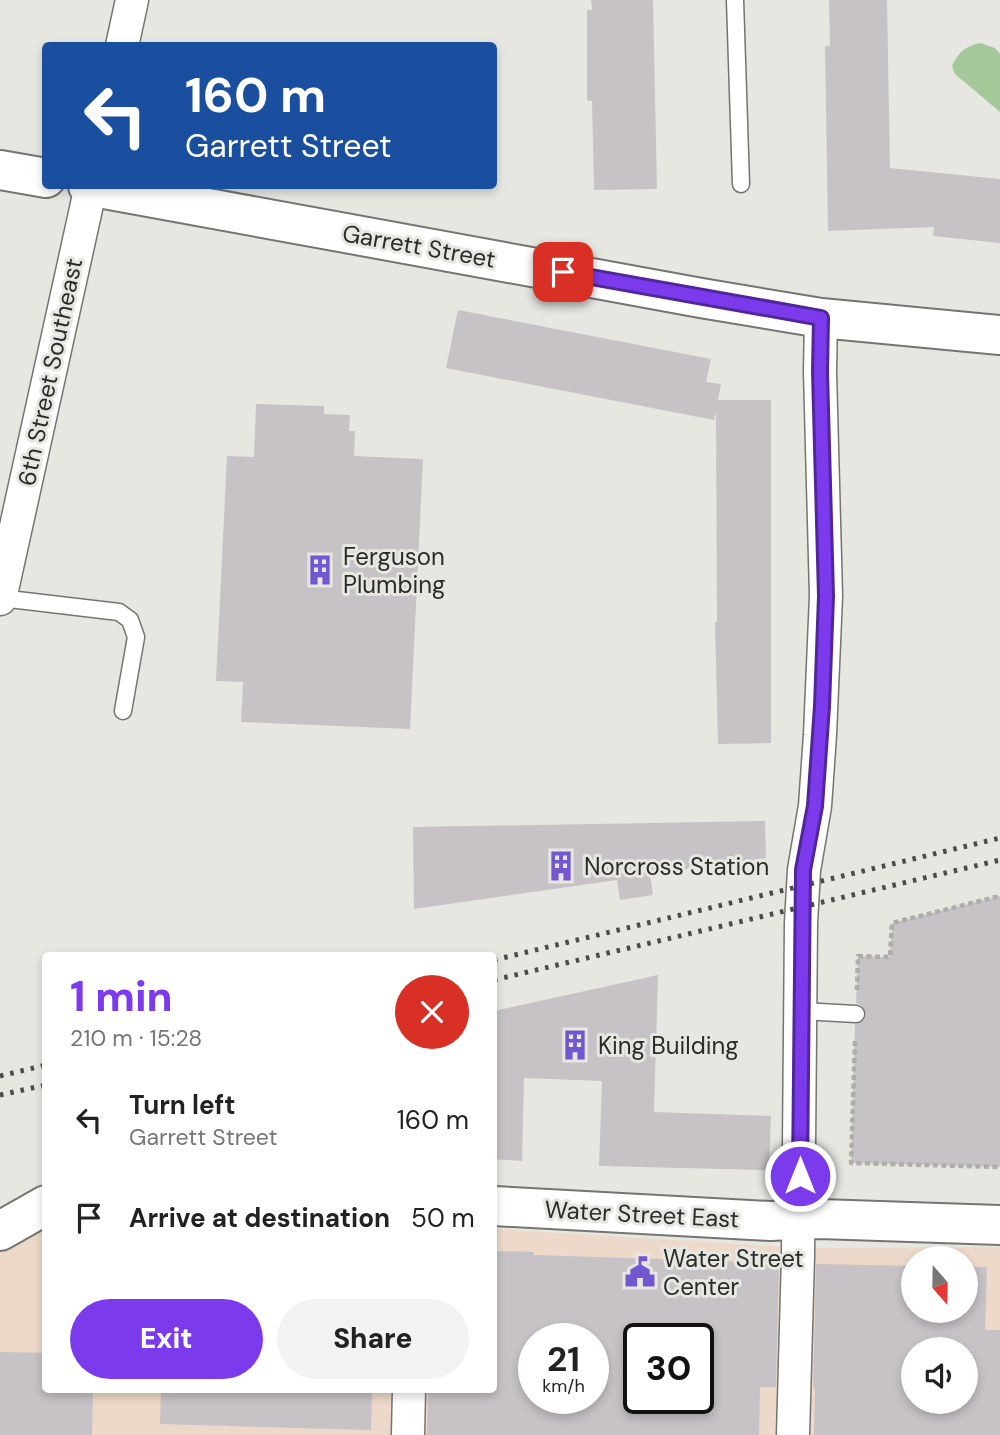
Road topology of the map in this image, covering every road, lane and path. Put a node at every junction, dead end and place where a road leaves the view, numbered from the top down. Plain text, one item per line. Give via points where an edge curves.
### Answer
1 (132, 0) edge
2 (735, 0) edge
3 (123, 42) edge
4 (0, 170) edge
5 (42, 177) edge
6 (741, 184) dead end
7 (89, 189) edge
8 (106, 189) edge
9 (821, 318) junction
10 (1000, 335) edge
11 (0, 598) edge
12 (123, 711) dead end
13 (1000, 896) edge
14 (801, 1012) junction
15 (856, 1014) junction
16 (1000, 1167) edge
17 (497, 1206) edge
18 (42, 1207) edge
19 (797, 1219) junction
20 (1000, 1225) edge
21 (0, 1231) edge
22 (409, 1393) edge
23 (408, 1435) edge
24 (793, 1435) edge

1 - 3 street
2 - 6 lane
4 - 5 street
7 - 11 street, 6th Street Southeast
8 - 9 street, Garrett Street
9 - 10 street, Garrett Street
9 - 14 street via 826,596 815,806 803,870
11 - 12 lane via 119,612 130,620 136,637
13 - 15 path via 892,923 890,957 858,956
14 - 15 lane
14 - 19 street
15 - 16 path via 851,1163
17 - 19 street, Water Street East
18 - 21 street
19 - 20 street, Water Street East
19 - 24 street
22 - 23 street

